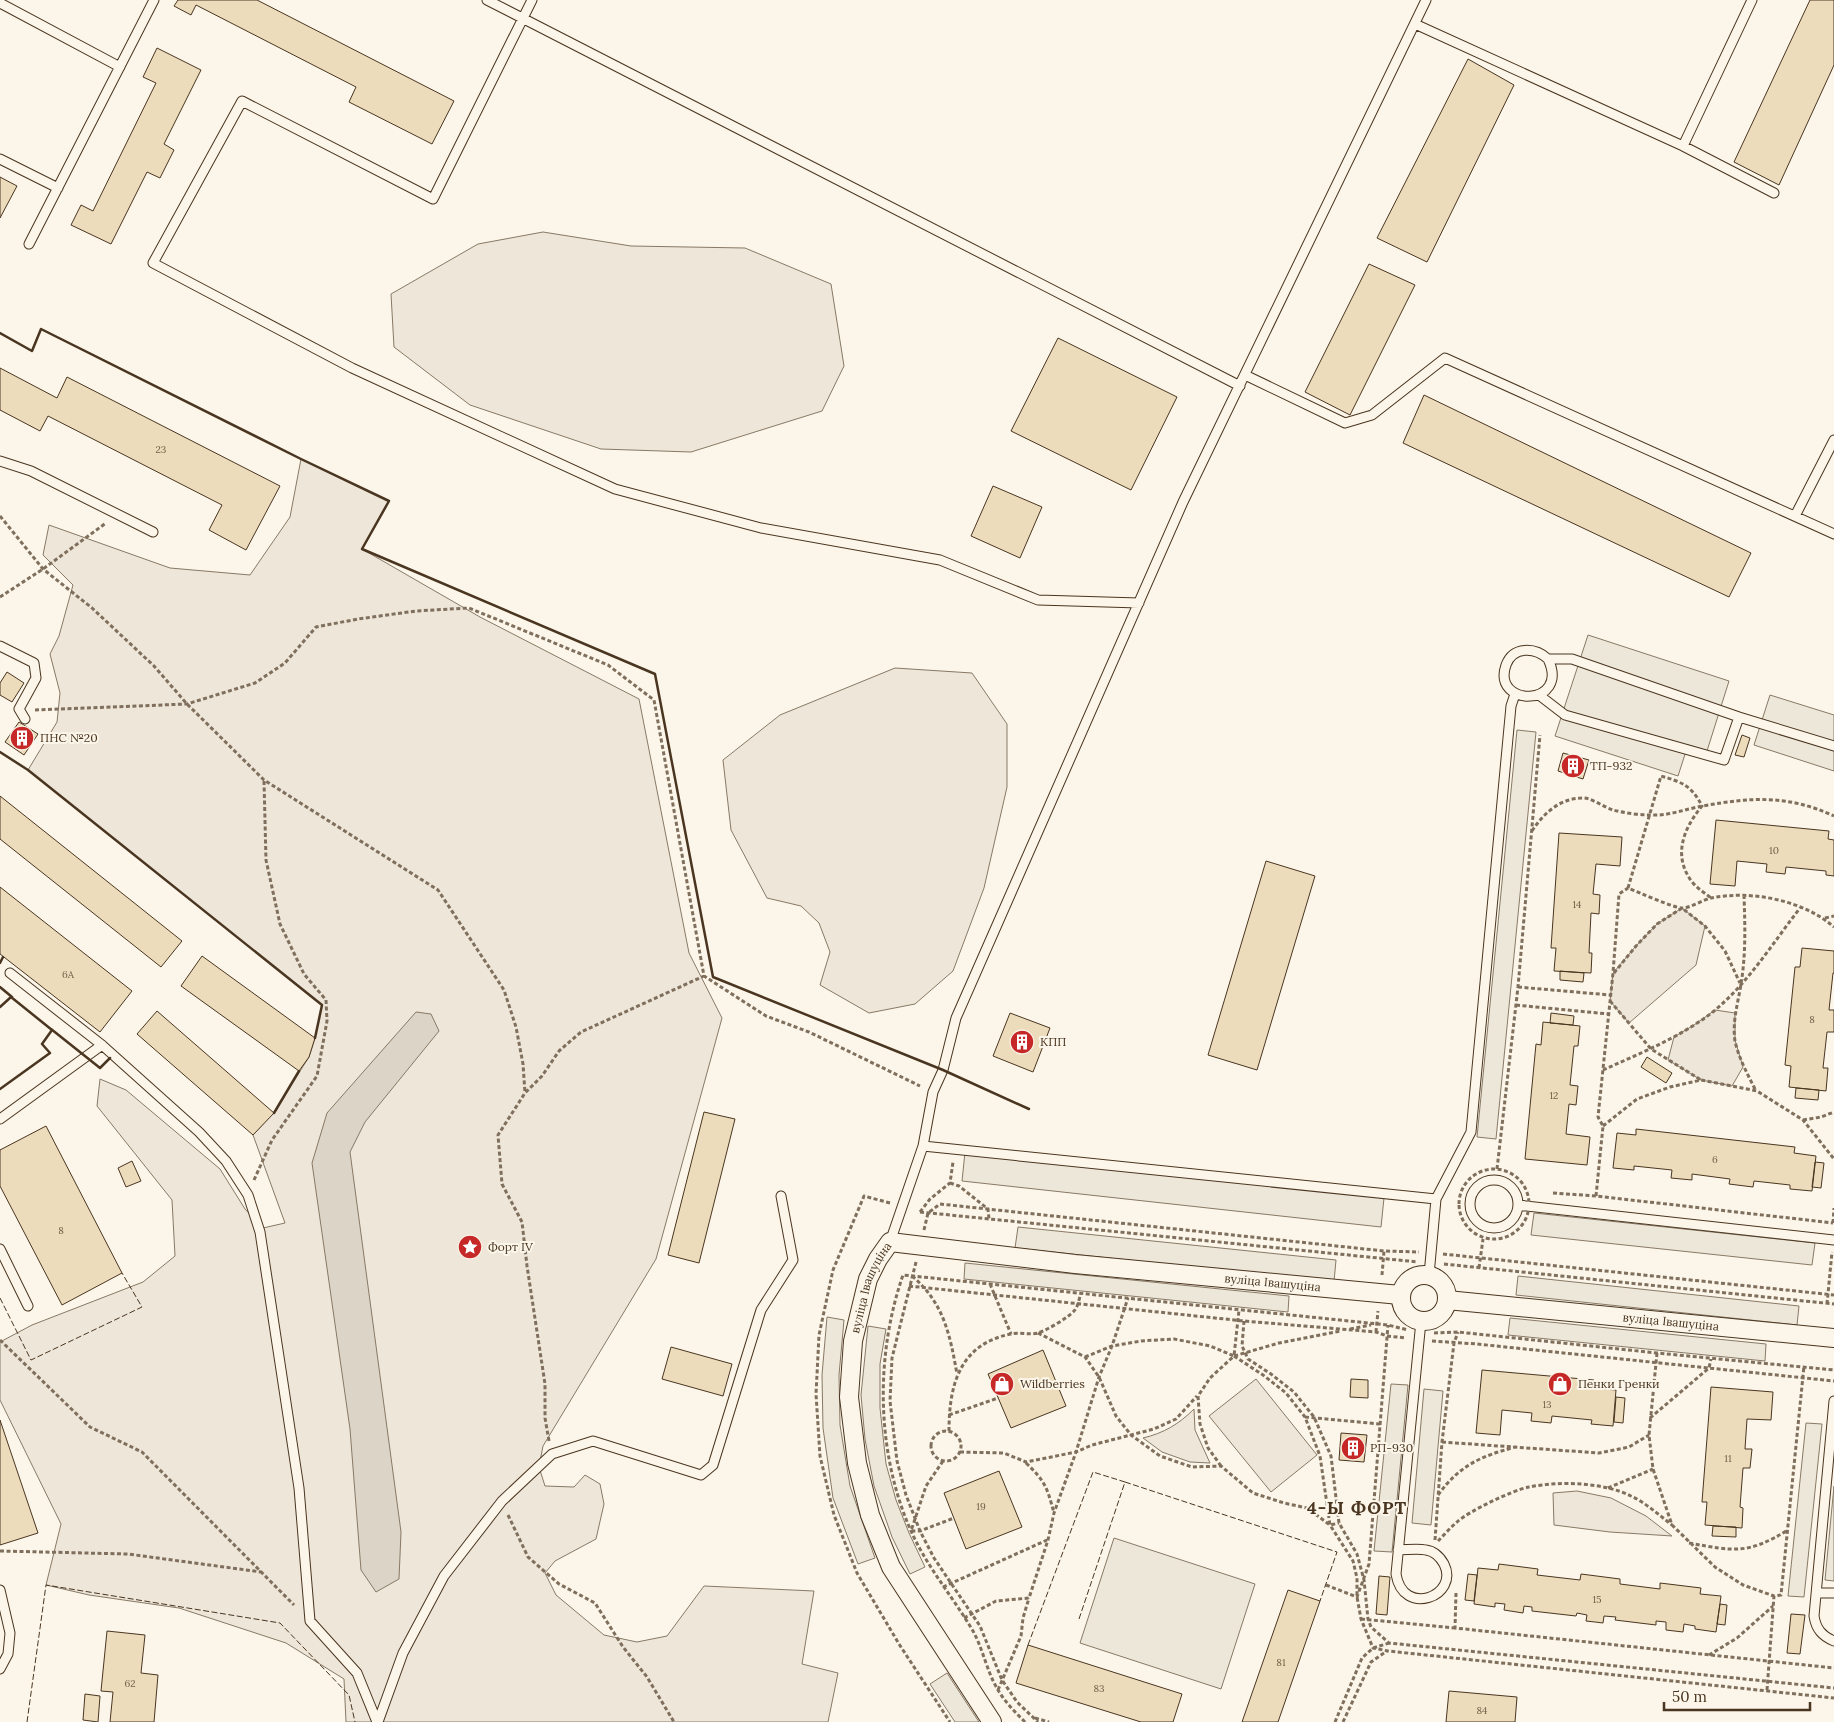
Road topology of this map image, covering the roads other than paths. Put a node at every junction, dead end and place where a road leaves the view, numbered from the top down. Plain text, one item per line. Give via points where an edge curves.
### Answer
1 (154, 0) edge
2 (487, 0) edge
3 (532, 0) edge
4 (1426, 0) edge
5 (1752, 0) edge
6 (0, 3) edge
7 (523, 18) junction
8 (1415, 24) junction
9 (120, 67) junction
10 (1683, 146) junction
11 (0, 159) edge
12 (58, 188) junction
13 (1774, 193) dead end
14 (29, 244) dead end
15 (1245, 375) junction
16 (1240, 386) junction
17 (1834, 440) edge
18 (0, 461) edge
19 (1795, 516) junction
20 (153, 532) dead end
21 (1834, 534) edge
22 (1139, 603) junction
23 (0, 646) edge
24 (1548, 659) junction
25 (1515, 694) junction
26 (1539, 695) junction
27 (1739, 717) junction
28 (25, 719) dead end
29 (1834, 746) edge
30 (10, 973) dead end
31 (102, 1046) junction
32 (0, 1119) edge
33 (923, 1146) junction
34 (782, 1196) dead end
35 (1436, 1199) junction
36 (1518, 1205) junction
37 (1834, 1240) edge
38 (890, 1242) junction
39 (0, 1249) edge
40 (1429, 1269) junction
41 (1400, 1295) junction
42 (1447, 1300) junction
43 (28, 1306) dead end
44 (1420, 1332) junction
45 (1834, 1338) edge
46 (1834, 1400) edge
47 (1398, 1550) junction
48 (0, 1590) edge
49 (1834, 1592) edge
50 (1817, 1593) junction
51 (1834, 1641) edge
52 (0, 1669) edge
53 (378, 1722) edge
54 (992, 1722) edge

1 - 9 lane
2 - 7 lane
3 - 7 lane
4 - 8 lane
5 - 10 lane
6 - 9 lane
7 - 16 lane
7 - 22 lane via 433,199 242,101 152,263 352,368 615,489 761,528 940,560 1038,600
8 - 10 lane
8 - 15 lane
9 - 12 lane
10 - 13 lane
11 - 12 lane
12 - 14 lane
15 - 16 lane
15 - 19 lane via 1345,423 1372,415 1445,358
16 - 22 lane via 1182,502
17 - 19 lane
18 - 20 lane via 31,471
19 - 21 lane
22 - 33 lane via 956,1018 943,1070 933,1092
23 - 28 lane via 34,663 36,678 19,709
24 - 25 lane via 1534,650 1518,652 1511,657 1505,672 1509,688
24 - 26 lane via 1552,675 1550,683
24 - 27 lane via 1572,659
25 - 26 lane via 1531,698
25 - 35 lane via 1511,706 1471,1132
26 - 27 lane via 1565,715 1724,760
27 - 29 lane
30 - 31 lane
31 - 32 lane
31 - 53 lane via 199,1132 226,1161 248,1195 260,1232 299,1488 310,1621 357,1672
33 - 35 lane
33 - 38 lane
34 - 53 lane via 793,1260 761,1310 713,1466 701,1476 593,1441 552,1454 502,1501 444,1576 403,1653
35 - 40 lane
36 - 36 lane via 1513,1189 1498,1180 1490,1180 1475,1188 1469,1204 1474,1219 1489,1228 1505,1226 1512,1220
36 - 37 lane
38 - 41 street, вуліца Івашуціна via 1075,1264
38 - 54 street, вуліца Івашуціна via 868,1279 853,1341 849,1397 857,1463 870,1516 891,1567
39 - 43 lane
40 - 41 street via 1409,1280
40 - 42 street via 1442,1283
41 - 44 street via 1401,1305
42 - 44 street via 1445,1309
42 - 45 street, вуліца Івашуціна
44 - 47 lane
46 - 50 lane
47 - 47 lane via 1397,1582 1408,1596 1425,1599 1440,1591 1446,1575 1441,1559 1426,1550
48 - 52 lane via 10,1633 8,1654
49 - 50 lane
50 - 51 lane via 1816,1625 1826,1638

